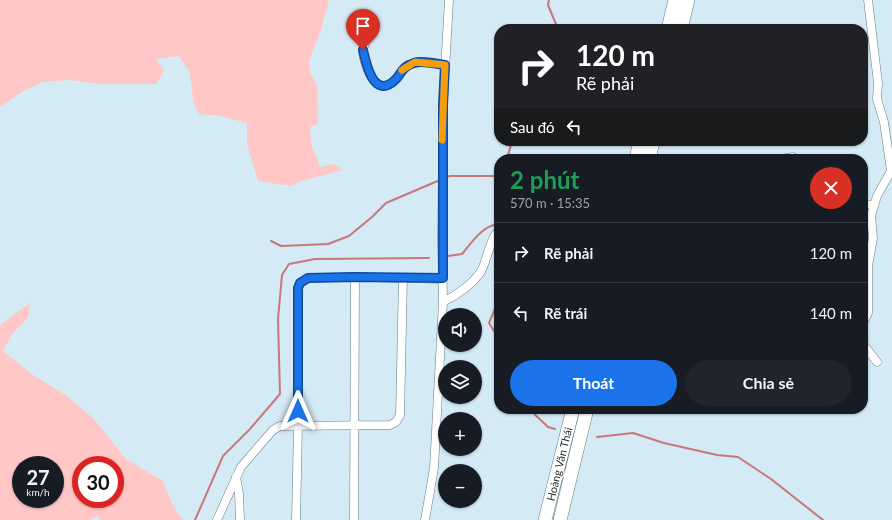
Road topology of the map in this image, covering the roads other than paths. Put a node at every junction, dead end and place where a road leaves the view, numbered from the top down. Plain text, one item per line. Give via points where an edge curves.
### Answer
1 (449, 0) edge
2 (675, 0) edge
3 (688, 0) edge
4 (868, 0) edge
5 (669, 24) edge
6 (682, 24) edge
7 (370, 32) dead end
8 (445, 65) junction
9 (868, 204) edge
10 (873, 205) junction
11 (494, 237) edge
12 (868, 266) edge
13 (868, 266) edge
14 (355, 277) junction
15 (403, 278) junction
16 (443, 278) junction
17 (444, 302) junction
18 (868, 313) edge
19 (868, 350) edge
20 (877, 362) dead end
21 (572, 414) edge
22 (586, 414) edge
23 (355, 425) junction
24 (298, 426) junction
25 (236, 477) junction
26 (217, 520) edge
27 (240, 520) edge
28 (296, 520) edge
29 (354, 520) edge
30 (425, 520) edge
31 (545, 520) edge
32 (560, 520) edge

1 - 8 street
2 - 5 main road
3 - 6 main road
4 - 10 street via 878,83 877,99 884,122 891,171
7 - 8 street via 363,50 372,80 378,85 386,86 395,81 402,69 415,62
8 - 16 street
9 - 10 street
10 - 12 street via 870,222 873,238
11 - 17 street via 480,272 466,288
13 - 18 street
14 - 15 street
14 - 23 street
14 - 24 street via 308,278 300,283 298,288
15 - 16 street
15 - 23 street via 399,419 390,425
16 - 17 street
17 - 30 street via 434,468
19 - 20 street
21 - 31 main road, Hoàng Văn Thái
22 - 32 main road, Hoàng Văn Thái
23 - 24 street
23 - 29 street
24 - 25 street via 280,426 273,430 241,467
24 - 28 street
25 - 26 street
25 - 27 street

